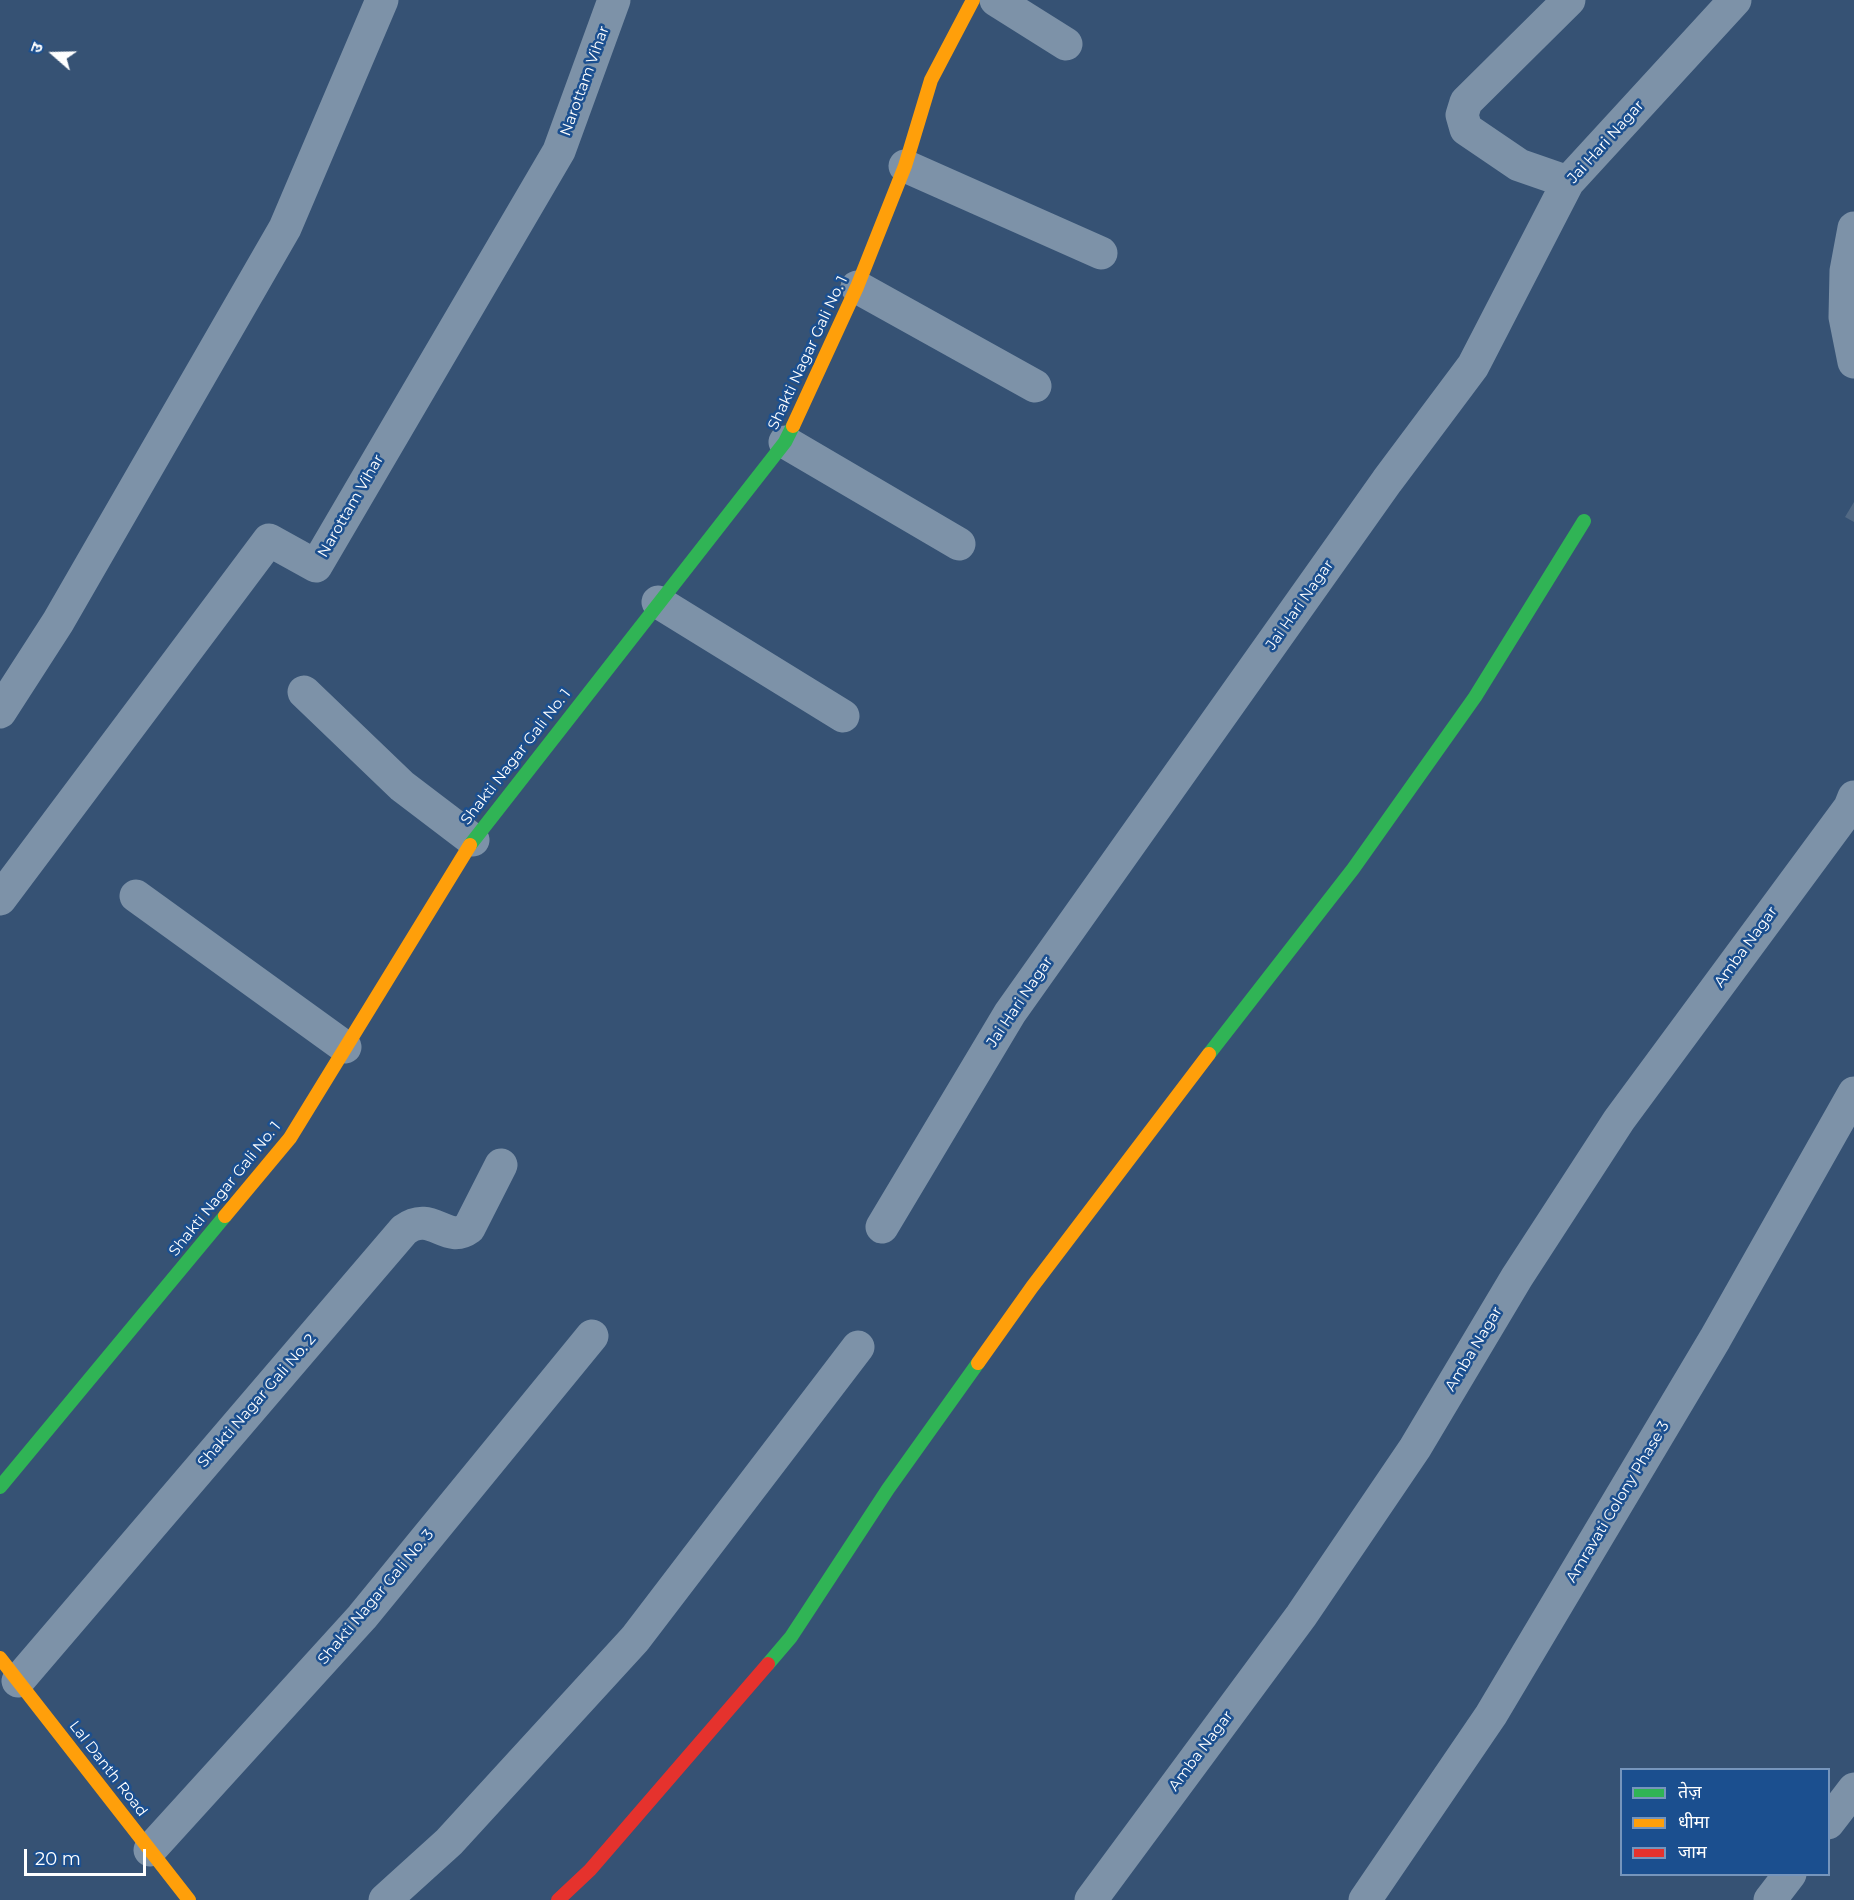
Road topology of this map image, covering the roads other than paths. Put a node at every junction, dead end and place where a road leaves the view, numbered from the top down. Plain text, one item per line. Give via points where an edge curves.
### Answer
1 (382, 0) edge
2 (614, 0) edge
3 (973, 0) edge
4 (996, 0) edge
5 (1569, 0) edge
6 (1735, 0) edge
7 (1066, 44) dead end
8 (905, 166) junction
9 (1568, 182) junction
10 (1854, 228) edge
11 (1101, 253) dead end
12 (857, 287) junction
13 (1853, 362) edge
14 (1035, 386) dead end
15 (785, 442) junction
16 (1584, 520) dead end
17 (959, 544) dead end
18 (658, 602) junction
19 (304, 692) dead end
20 (0, 712) edge
21 (843, 716) dead end
22 (1854, 797) edge
23 (473, 840) junction
24 (136, 896) dead end
25 (0, 900) edge
26 (345, 1047) junction
27 (1854, 1093) edge
28 (501, 1165) dead end
29 (882, 1227) dead end
30 (592, 1336) dead end
31 (858, 1347) dead end
32 (0, 1487) edge
33 (9, 1670) edge
34 (1854, 1789) edge
35 (1830, 1820) edge
36 (150, 1850) junction
37 (1789, 1876) edge
38 (189, 1900) edge
39 (385, 1900) edge
40 (558, 1900) edge
41 (1091, 1900) edge
42 (1365, 1900) edge
43 (1770, 1900) edge

1 - 20 street via 285,228 58,622
2 - 25 street, Narottam Vihar via 559,151 316,566 269,540
3 - 8 street, Shakti Nagar Gali No. 1 via 931,80
4 - 7 street
5 - 9 street via 1466,102 1462,115 1466,129 1520,165
6 - 9 street, Jai Hari Nagar
8 - 11 street
8 - 12 street, Shakti Nagar Gali No. 1
9 - 29 street, Jai Hari Nagar via 1473,366 1010,1012
10 - 13 street via 1846,271 1845,317
12 - 14 street
12 - 15 street, Shakti Nagar Gali No. 1
15 - 17 street
15 - 18 street, Shakti Nagar Gali No. 1
16 - 40 street via 1475,697 1353,869 1032,1287 888,1489 791,1637 590,1870
18 - 21 street
18 - 23 street, Shakti Nagar Gali No. 1
19 - 23 street via 402,786
22 - 41 street, Amba Nagar via 1619,1120 1517,1277 1415,1448 1301,1616
23 - 26 street, Shakti Nagar Gali No. 1
24 - 26 street
26 - 32 street, Shakti Nagar Gali No. 1 via 290,1138
27 - 42 street, Amravati Colony Phase 3 via 1715,1339 1491,1715
28 - 33 street, Shakti Nagar Gali No. 2 via 470,1228 463,1233 426,1223 414,1223 404,1230
30 - 36 street, Shakti Nagar Gali No. 3 via 362,1617
31 - 39 street via 634,1639 449,1842
33 - 36 street, Lal Danth Road
34 - 35 street
36 - 38 street, Lal Danth Road
37 - 43 street

